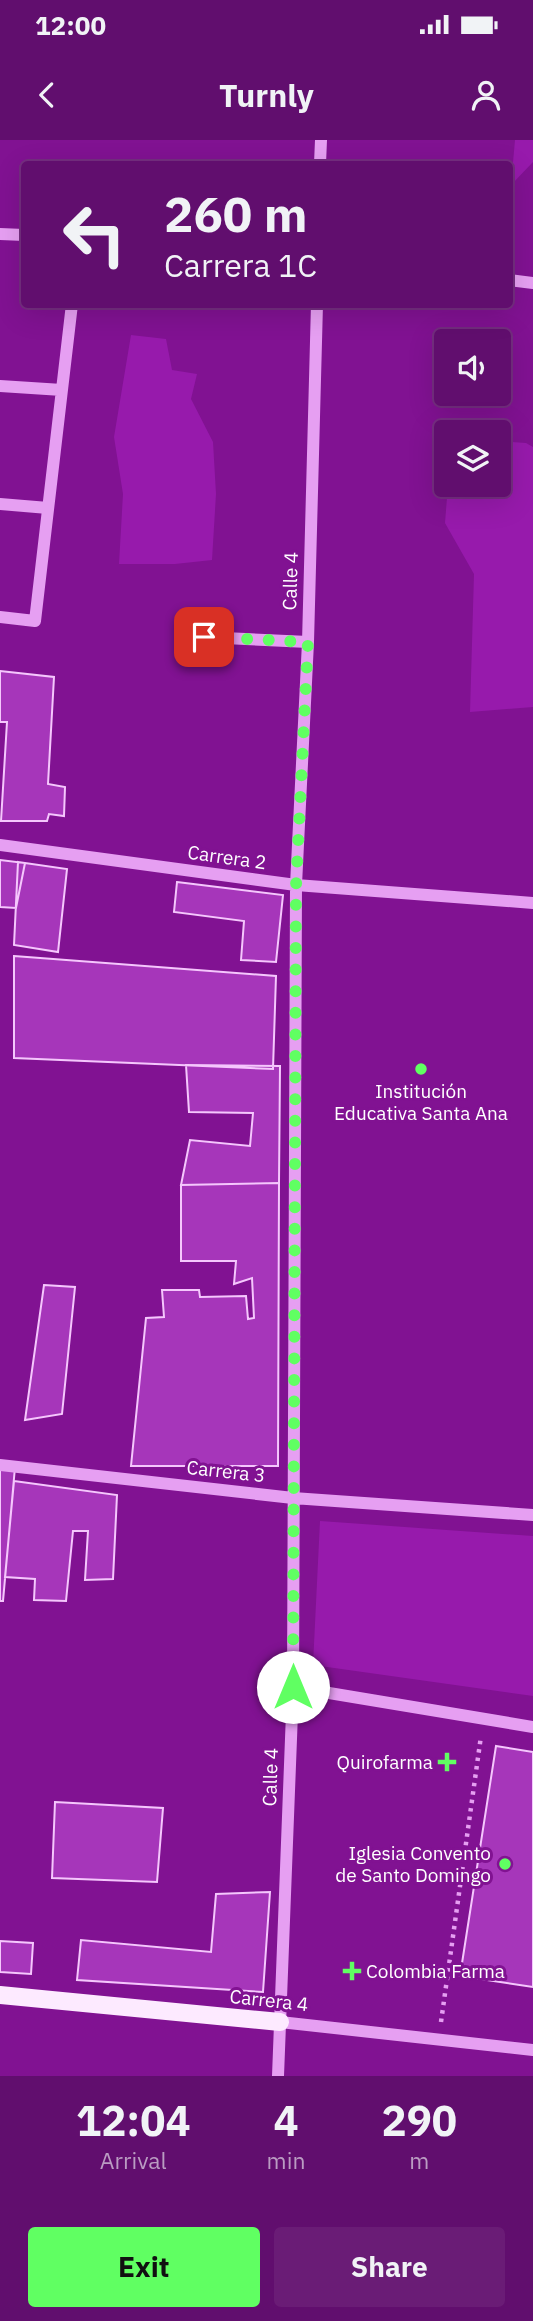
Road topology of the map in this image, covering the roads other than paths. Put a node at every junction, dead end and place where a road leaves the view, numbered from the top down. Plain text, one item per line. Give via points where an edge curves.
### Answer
1 (321, 140) edge
2 (320, 161) edge
3 (0, 234) edge
4 (21, 234) edge
5 (513, 281) edge
6 (533, 283) edge
7 (72, 308) edge
8 (317, 308) edge
9 (0, 386) edge
10 (62, 390) junction
11 (0, 504) edge
12 (48, 508) junction
13 (0, 617) edge
14 (183, 636) dead end
15 (308, 642) junction
16 (0, 845) edge
17 (296, 886) junction
18 (533, 903) edge
19 (0, 1465) edge
20 (293, 1498) junction
21 (533, 1515) edge
22 (293, 1687) junction
23 (533, 1727) edge
24 (0, 1995) edge
25 (280, 2022) junction
26 (533, 2050) edge
27 (278, 2076) edge

1 - 2 street
3 - 4 street
5 - 6 street
7 - 10 street
8 - 15 street, Calle 4
9 - 10 street
10 - 12 street
11 - 12 street
12 - 13 street via 35,621
14 - 15 street
15 - 17 street, Calle 4
16 - 17 street, Carrera 2
17 - 18 street, Carrera 2
17 - 20 street, Calle 4
19 - 20 street, Carrera 3
20 - 21 street, Carrera 3
20 - 22 street, Calle 4
22 - 23 street
22 - 25 street, Calle 4
24 - 25 main road, Carrera 4
25 - 26 street, Carrera 4
25 - 27 street, Calle 4

